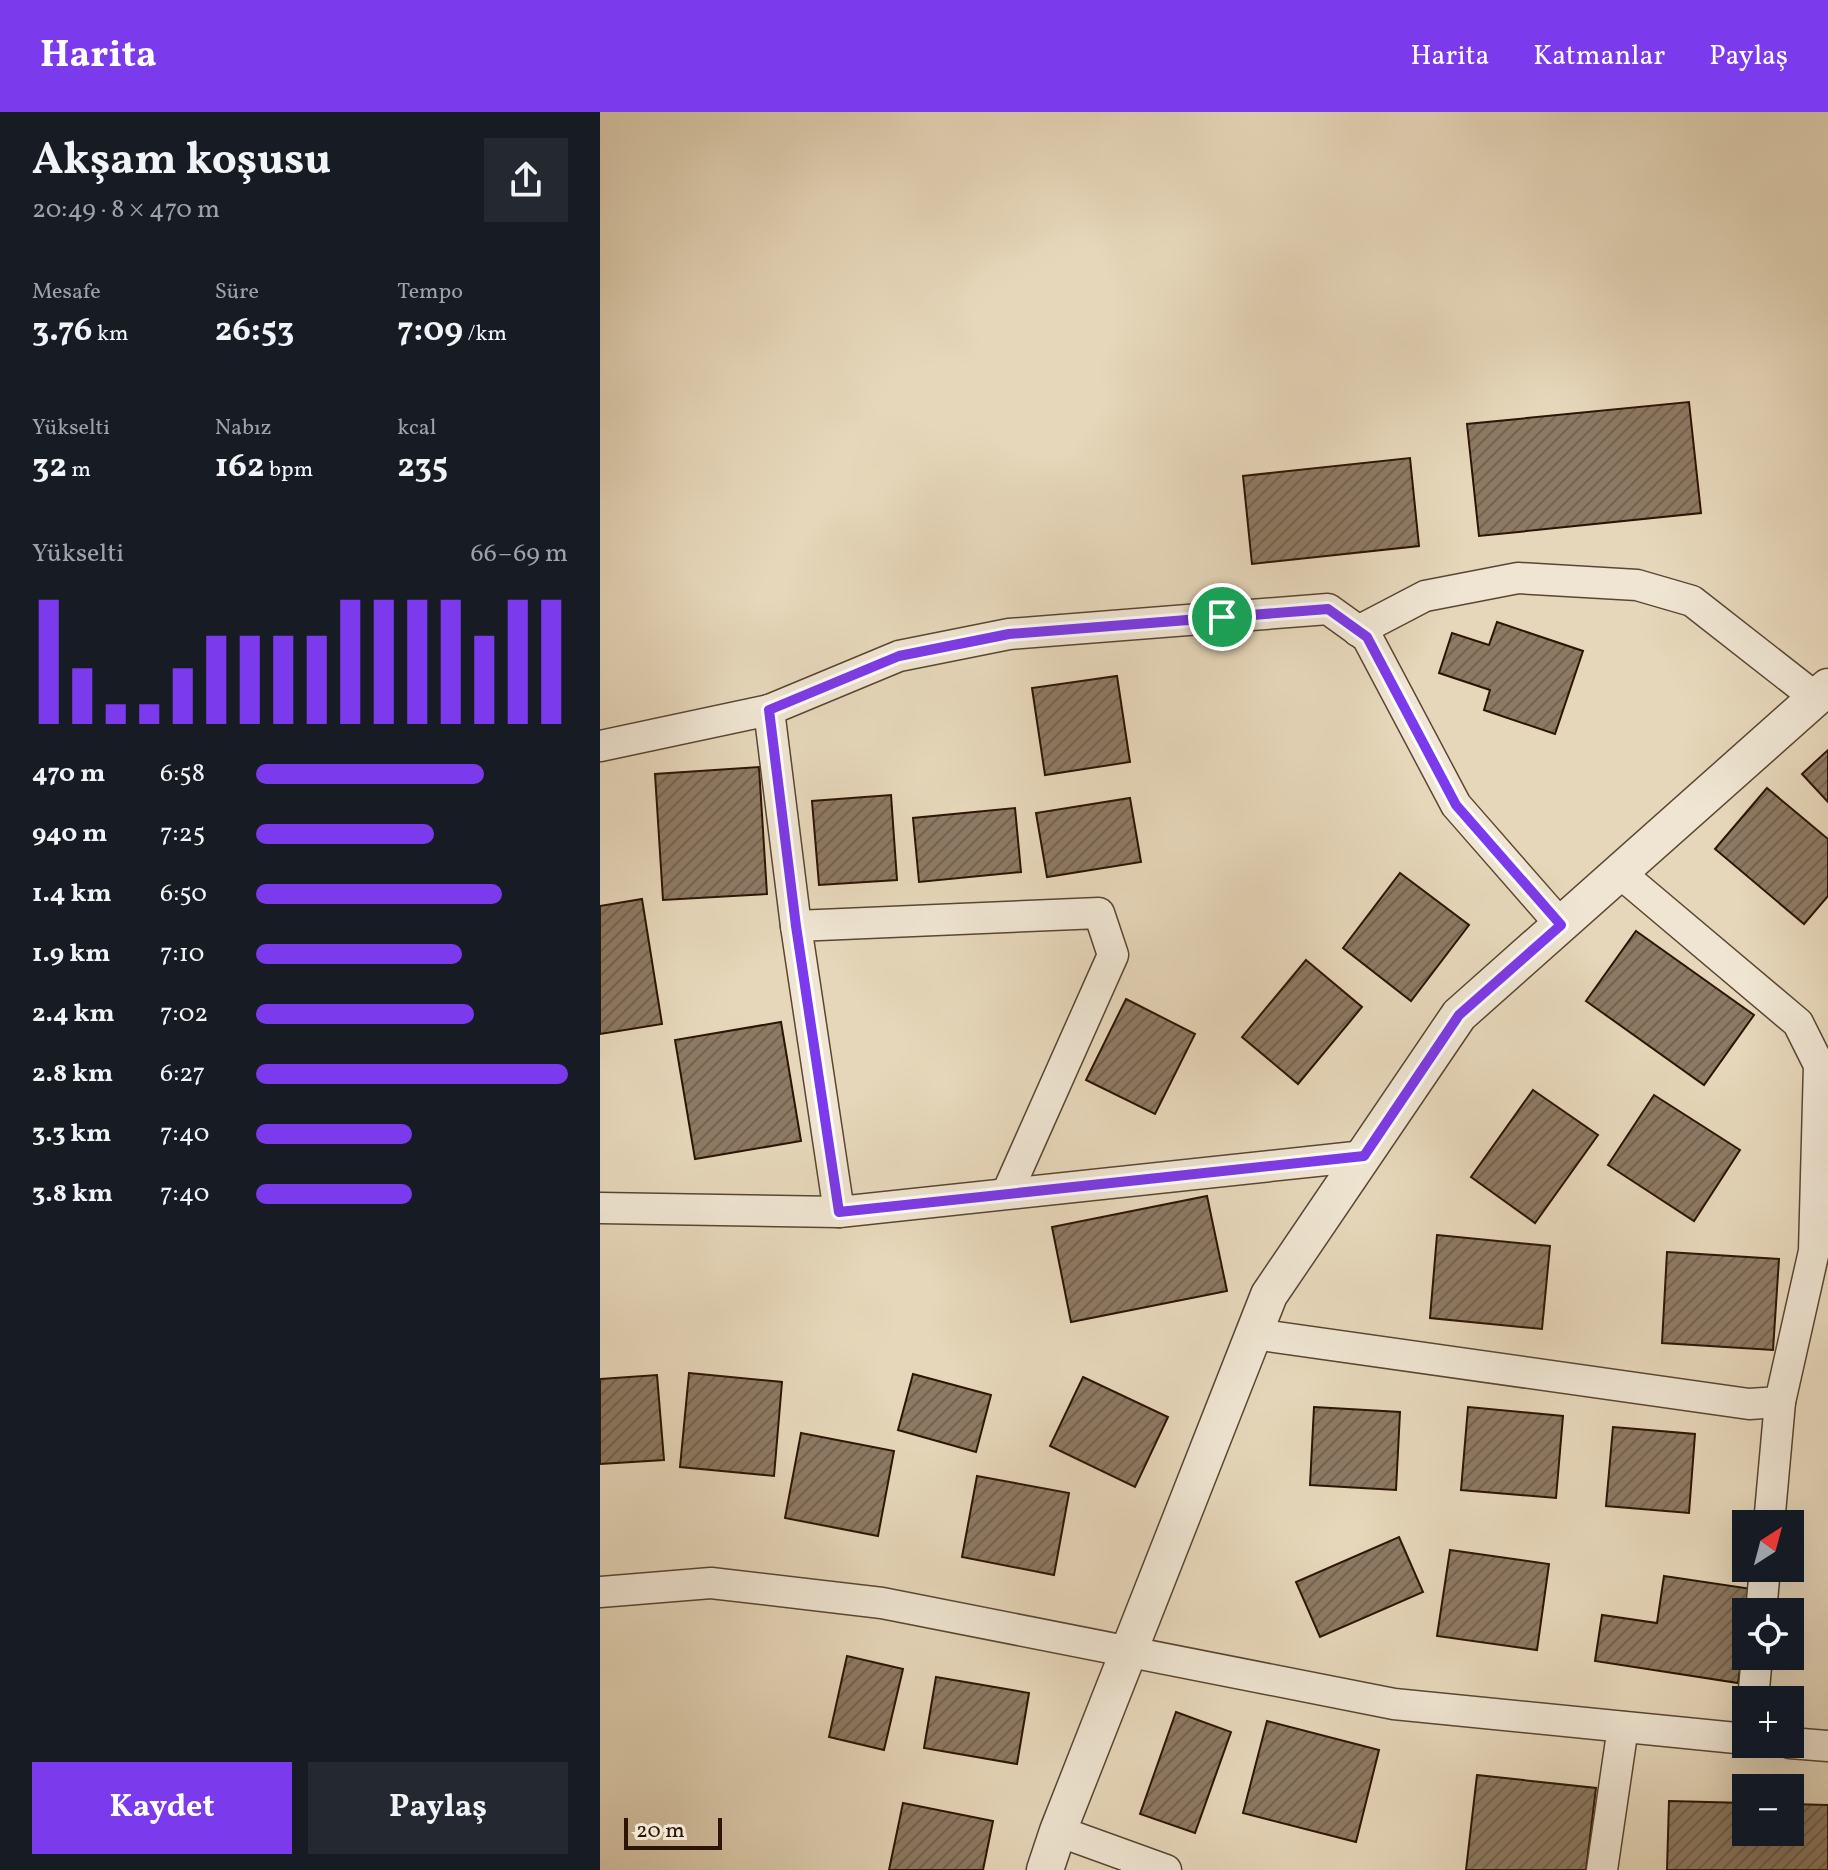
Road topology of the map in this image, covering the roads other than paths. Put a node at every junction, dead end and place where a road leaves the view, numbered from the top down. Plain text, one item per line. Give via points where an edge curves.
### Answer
1 (1358, 631) junction
2 (1822, 693) edge
3 (769, 710) junction
4 (600, 746) edge
5 (1620, 873) junction
6 (1561, 925) junction
7 (796, 926) junction
8 (1364, 1156) junction
9 (1007, 1193) junction
10 (600, 1208) edge
11 (839, 1212) junction
12 (1821, 1249) edge
13 (1254, 1334) junction
14 (1780, 1402) junction
15 (1770, 1510) edge
16 (600, 1592) edge
17 (1128, 1653) junction
18 (1623, 1727) junction
19 (1732, 1738) edge
20 (1804, 1744) edge
21 (1828, 1746) edge
22 (1058, 1831) junction
23 (1045, 1870) edge
24 (1166, 1870) edge
25 (1602, 1870) edge

1 - 2 street via 1425,596 1518,578 1637,585 1692,601
1 - 3 street via 1328,609 1009,634 899,656
1 - 6 street via 1367,637 1456,805
2 - 5 street
3 - 4 street
3 - 7 street
5 - 6 street
5 - 12 street via 1798,1023 1819,1065
6 - 8 street via 1459,1015
7 - 9 street via 1099,913 1113,955
7 - 11 street
8 - 9 street
8 - 13 street via 1269,1295
9 - 11 street
10 - 11 street
12 - 14 street
13 - 14 street via 1749,1404
13 - 17 street
14 - 15 street
16 - 17 street via 711,1583 851,1599
17 - 18 street via 1394,1704
17 - 22 street
18 - 19 street
18 - 25 street
20 - 21 street
22 - 23 street
22 - 24 street

